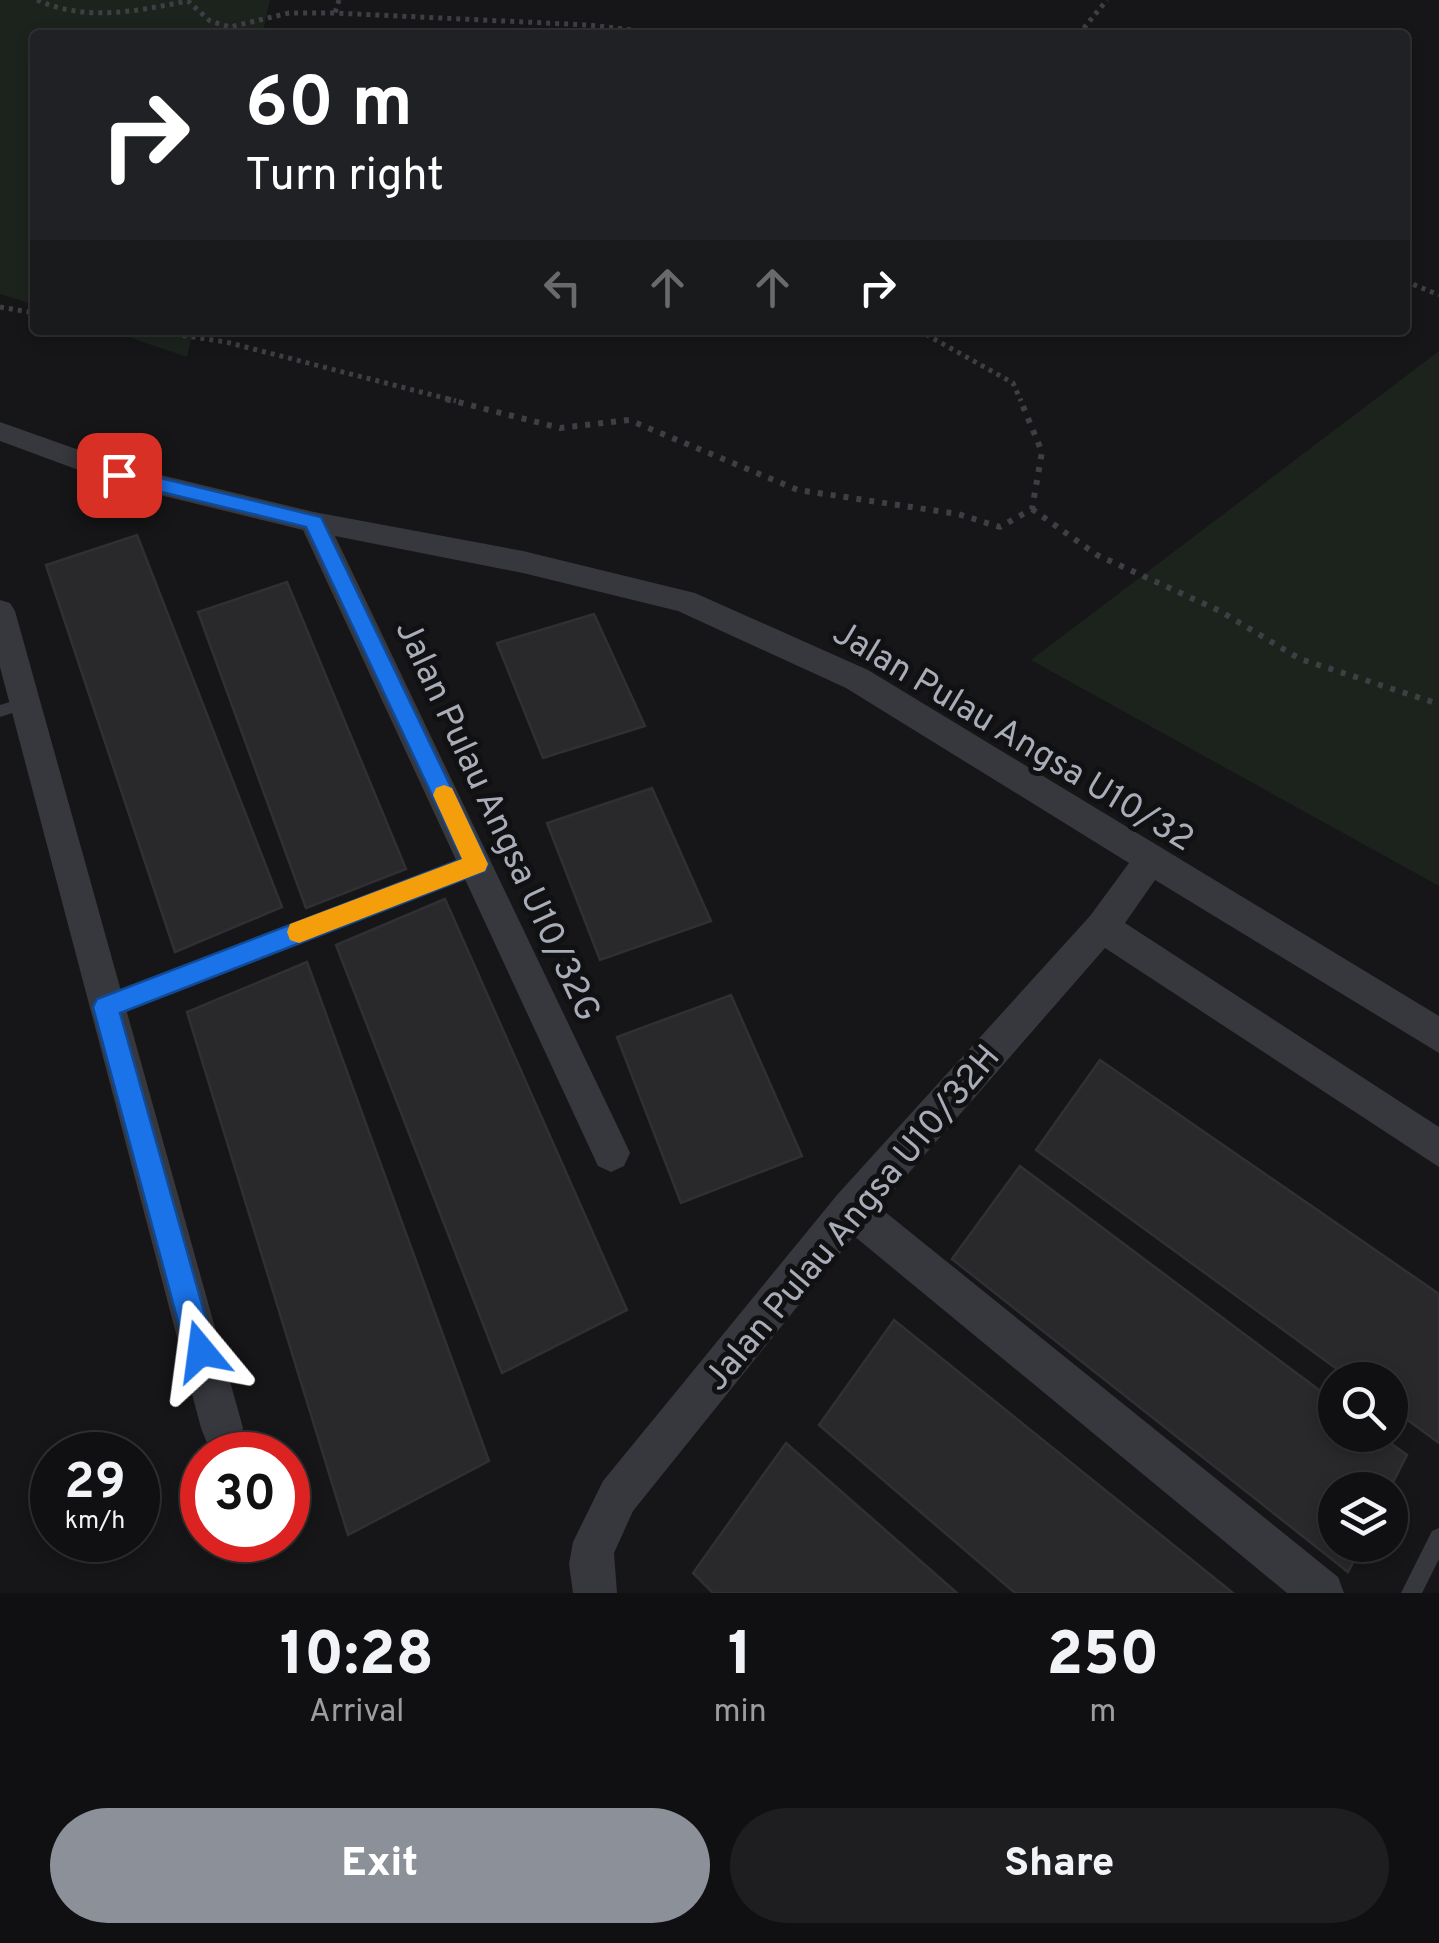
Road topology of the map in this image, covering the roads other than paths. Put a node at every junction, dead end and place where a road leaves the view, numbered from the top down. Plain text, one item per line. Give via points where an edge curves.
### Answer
1 (0, 431) edge
2 (314, 522) junction
3 (0, 612) edge
4 (11, 707) edge
5 (1151, 859) junction
6 (476, 864) junction
7 (1102, 927) junction
8 (106, 1007) junction
9 (1439, 1036) edge
10 (1439, 1149) edge
11 (611, 1153) dead end
12 (852, 1209) junction
13 (222, 1428) dead end
14 (1439, 1538) edge
15 (595, 1593) edge
16 (1322, 1593) edge
17 (1411, 1593) edge

1 - 2 street, Jalan Pulau Angsa U10/32 via 119,475
2 - 5 street, Jalan Pulau Angsa U10/32 via 686,601 856,678
2 - 6 street, Jalan Pulau Angsa U10/32G
3 - 4 street
4 - 8 street
5 - 7 street, Jalan Pulau Angsa U10/32H
5 - 9 street, Jalan Pulau Angsa U10/32
6 - 8 lane
6 - 11 street, Jalan Pulau Angsa U10/32G
7 - 10 street
7 - 12 street, Jalan Pulau Angsa U10/32H
8 - 13 street
12 - 15 street, Jalan Pulau Angsa U10/32H via 618,1496 595,1534 588,1564
12 - 16 street
14 - 17 lane

